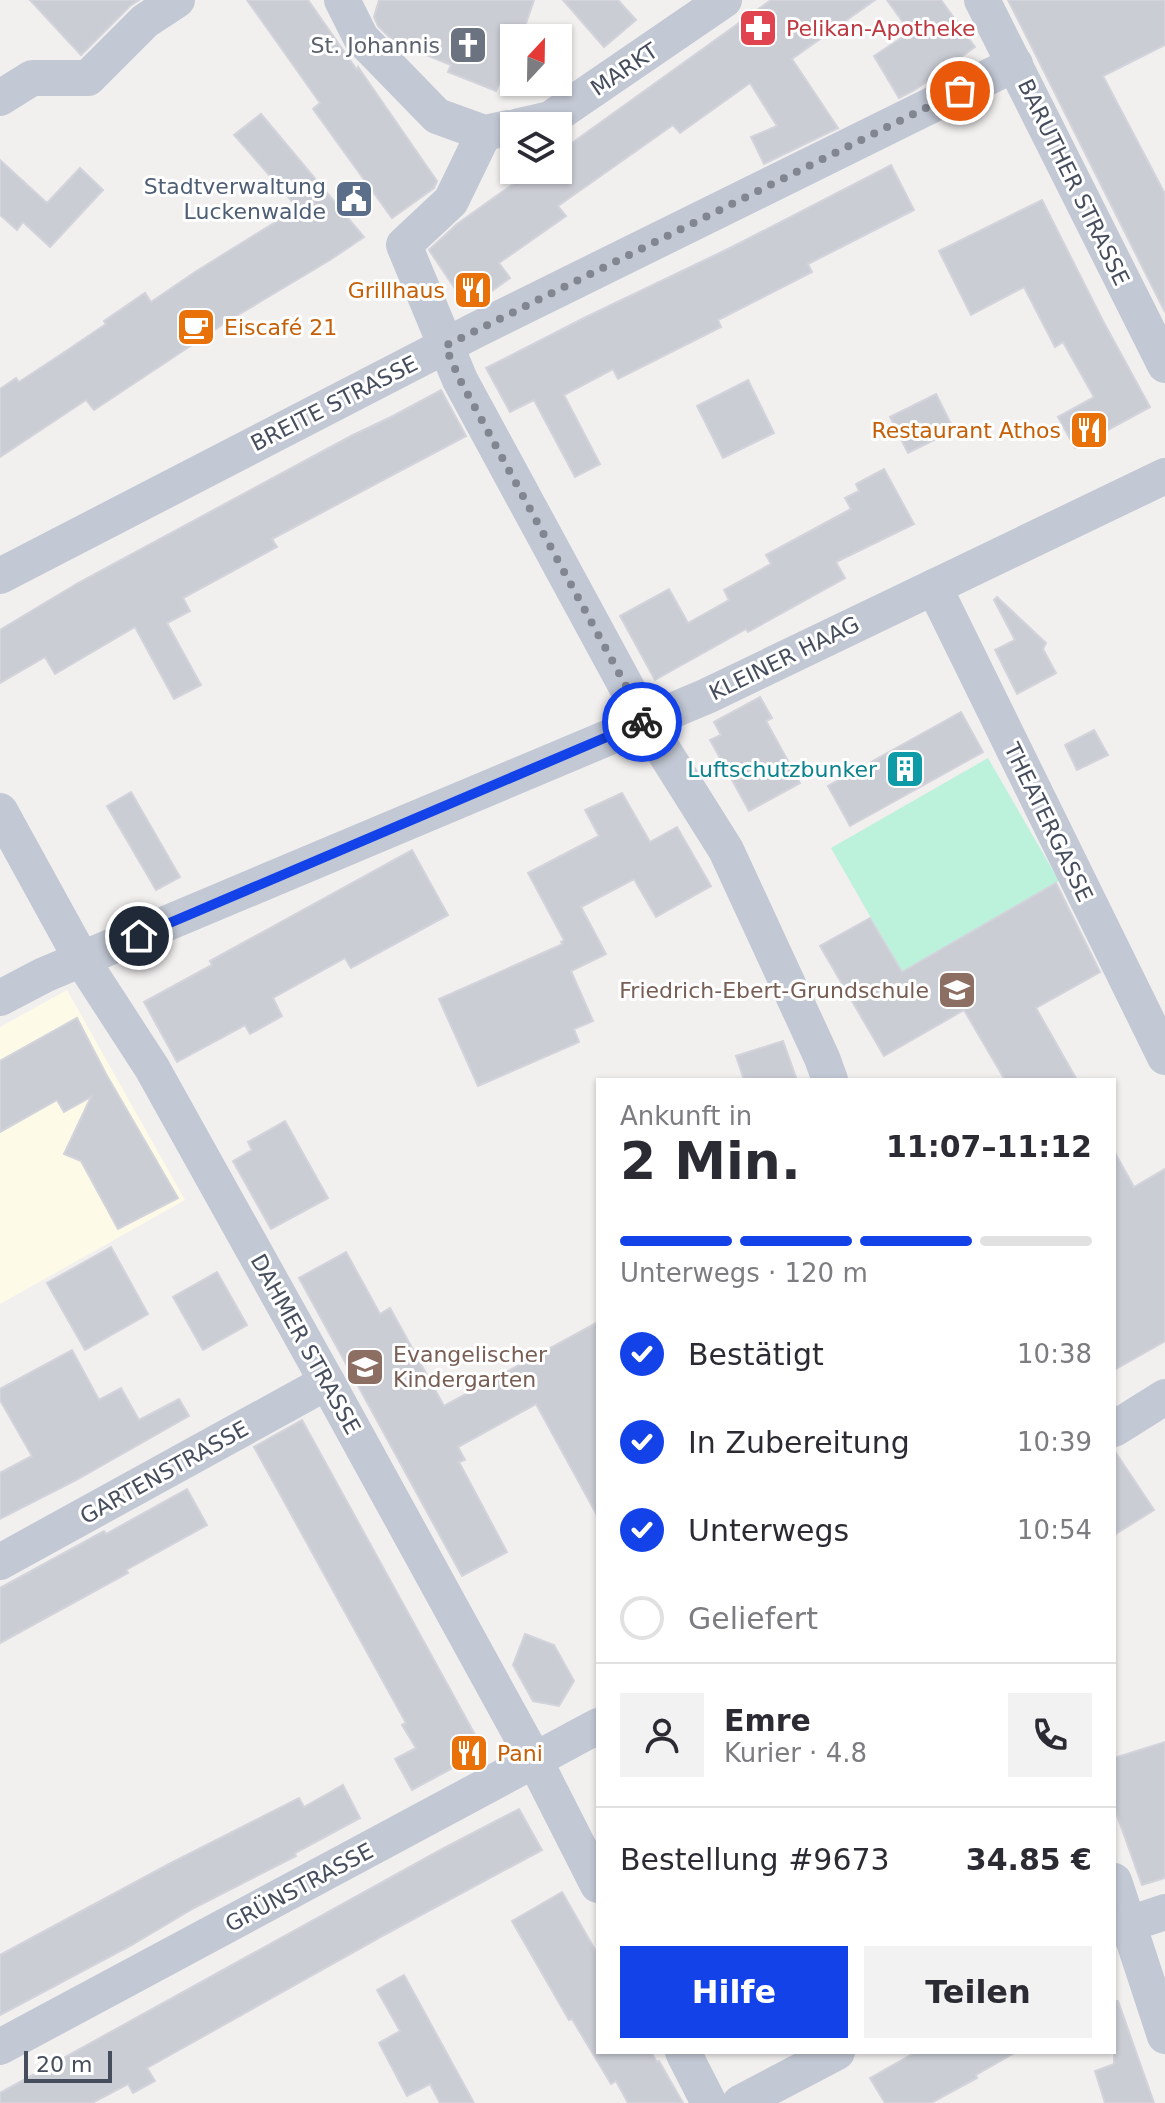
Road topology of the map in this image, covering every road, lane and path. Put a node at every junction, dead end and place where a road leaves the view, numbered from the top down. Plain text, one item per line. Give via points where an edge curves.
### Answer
1 (177, 0) edge
2 (342, 0) edge
3 (724, 0) edge
4 (982, 0) edge
5 (1015, 64) junction
6 (0, 98) edge
7 (560, 112) edge
8 (500, 128) edge
9 (500, 137) edge
10 (445, 346) junction
11 (1165, 365) edge
12 (1165, 476) edge
13 (0, 576) edge
14 (934, 587) junction
15 (645, 721) junction
16 (0, 811) edge
17 (82, 960) junction
18 (0, 998) edge
19 (1165, 1057) edge
20 (829, 1078) edge
21 (327, 1382) junction
22 (1165, 1397) edge
23 (1116, 1428) edge
24 (0, 1562) edge
25 (596, 1727) edge
26 (535, 1761) junction
27 (596, 1881) edge
28 (1116, 1894) edge
29 (1165, 1912) edge
30 (1121, 1926) edge
31 (1165, 2036) edge
32 (0, 2047) edge
33 (684, 2054) edge
34 (833, 2054) edge
35 (709, 2103) edge
36 (740, 2103) edge

1 - 6 street via 145,21 88,78 32,78
2 - 8 street via 361,38 437,116
3 - 7 street, MARKT
4 - 5 street, BARUTHER STRASSE
5 - 10 street, BREITE STRASSE
5 - 11 street, BARUTHER STRASSE
9 - 10 street via 451,201 404,245
10 - 13 street, BREITE STRASSE
10 - 15 street
12 - 14 street, KLEINER HAAG
14 - 15 street, KLEINER HAAG
14 - 19 street, THEATERGASSE
15 - 17 street, KLEINER HAAG
15 - 20 street via 726,850
16 - 17 street, DAHMER STRASSE
17 - 18 street, KLEINER HAAG
17 - 21 street, DAHMER STRASSE via 152,1068
21 - 24 street, GARTENSTRASSE
21 - 26 street, DAHMER STRASSE
22 - 23 street
25 - 26 street, GRÜNSTRASSE
26 - 27 street, DAHMER STRASSE
26 - 32 street, GRÜNSTRASSE
28 - 30 street
29 - 30 street
30 - 31 street
33 - 35 street
34 - 36 street

